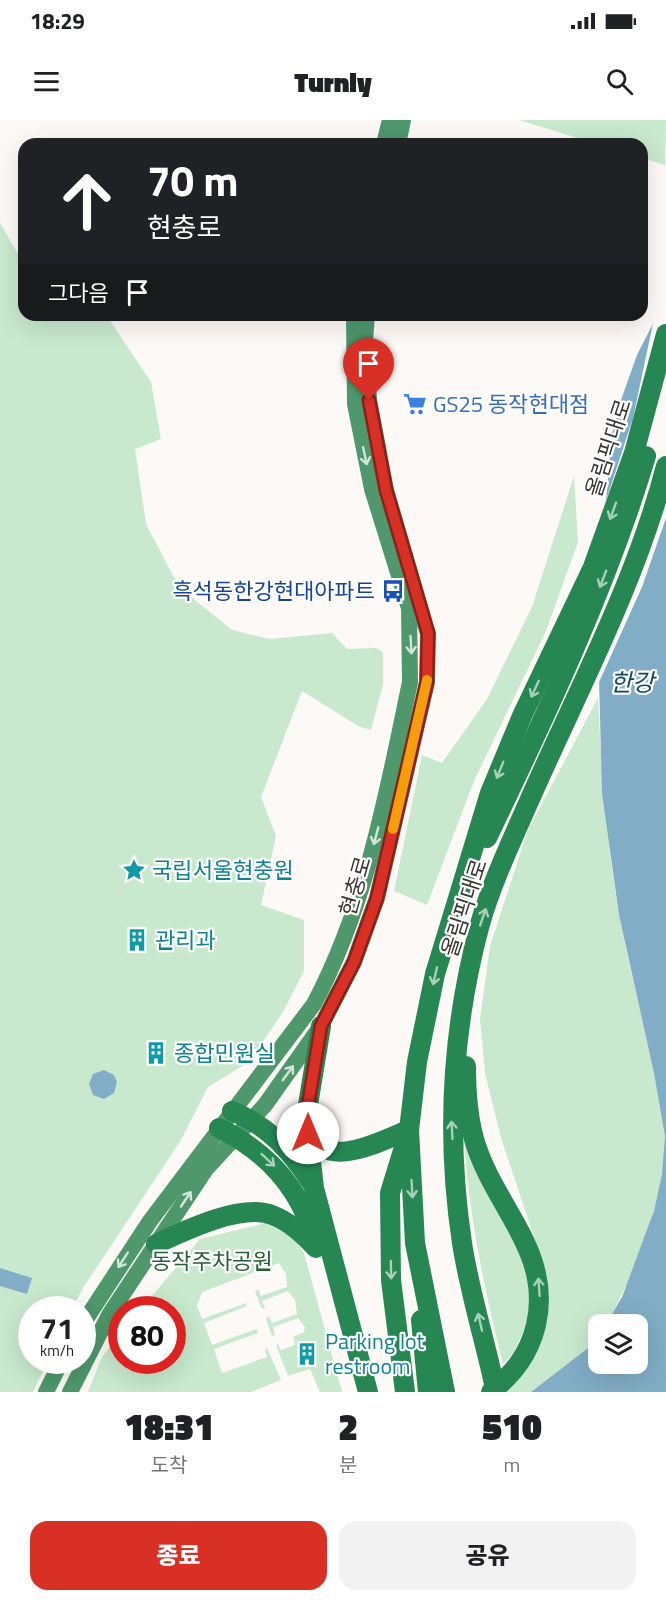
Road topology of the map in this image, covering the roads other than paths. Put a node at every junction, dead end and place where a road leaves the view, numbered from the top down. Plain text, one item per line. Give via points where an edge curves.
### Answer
1 (390, 120) edge
2 (403, 120) edge
3 (386, 138) edge
4 (399, 138) edge
5 (354, 321) edge
6 (367, 321) edge
7 (666, 334) edge
8 (666, 384) edge
9 (666, 466) edge
10 (531, 720) junction
11 (464, 991) junction
12 (321, 1026) junction
13 (232, 1111) junction
14 (252, 1120) junction
15 (409, 1130) junction
16 (228, 1132) junction
17 (308, 1133) junction
18 (314, 1188) junction
19 (415, 1243) junction
20 (156, 1244) junction
21 (318, 1251) junction
22 (96, 1303) edge
23 (55, 1374) edge
24 (493, 1388) edge
25 (46, 1392) edge
26 (69, 1392) edge
27 (355, 1392) edge
28 (370, 1392) edge
29 (405, 1392) edge
30 (428, 1392) edge
31 (445, 1392) edge

1 - 3 main road
2 - 4 main road
5 -> 13 main road, 현충로 via 355,404 372,489 409,608 410,682 369,861 334,966 303,1022
6 - 12 main road, 현충로 via 369,400 386,490 428,633 427,682 377,898 354,962
7 -> 10 highway, 올림픽대로 via 634,453
8 -> 10 highway, 올림픽대로 via 634,498 601,585
11 -> 9 highway, 올림픽대로 via 481,922 558,734 622,594
10 -> 15 highway, 올림픽대로 via 490,793 454,908 435,974 417,1062
24 -> 11 highway, 올림픽대로 via 463,1245 455,1185 452,1120
24 -> 11 highway via 511,1376 531,1346 540,1306 538,1271 495,1190 474,1139 466,1080
14 -> 12 main road, 현충로
12 - 17 highway via 306,1117
13 - 14 highway
13 - 16 main road, 현충로
14 - 16 main road, 현충로
14 - 18 highway via 289,1150
15 - 17 highway via 355,1152 322,1148
15 -> 19 highway, 올림픽대로
15 -> 29 highway via 390,1193 391,1280
20 -> 16 main road, 현충로
16 -> 21 highway via 257,1150 283,1174 309,1221
16 -> 22 main road, 현충로 via 129,1250
17 - 18 highway
18 - 28 highway
19 - 30 highway, 올림픽대로
19 - 31 highway, 올림픽대로
20 - 21 highway via 205,1221 269,1213 300,1232
20 - 26 main road, 현충로 via 109,1315
21 - 27 highway
23 - 25 main road

